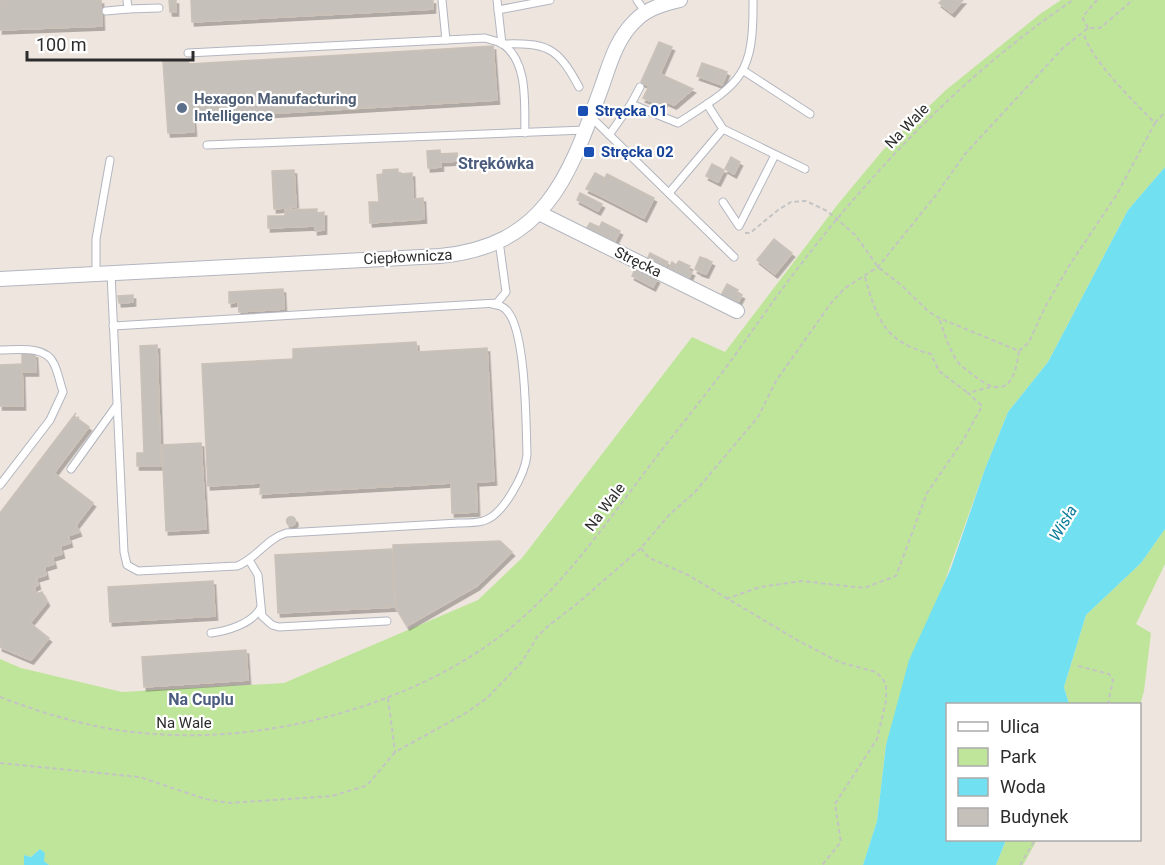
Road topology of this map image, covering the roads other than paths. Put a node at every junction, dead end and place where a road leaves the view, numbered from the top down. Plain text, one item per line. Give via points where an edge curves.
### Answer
1 (127, 0) edge
2 (442, 0) edge
3 (497, 0) edge
4 (550, 0) edge
5 (637, 0) edge
6 (680, 0) edge
7 (753, 0) edge
8 (159, 8) dead end
9 (128, 9) junction
10 (498, 10) junction
11 (106, 11) dead end
12 (645, 12) junction
13 (446, 40) junction
14 (502, 44) junction
15 (189, 53) dead end
16 (744, 71) junction
17 (579, 87) dead end
18 (640, 87) dead end
19 (631, 104) junction
20 (708, 104) junction
21 (810, 114) dead end
22 (588, 124) junction
23 (723, 129) junction
24 (525, 133) junction
25 (609, 135) junction
26 (207, 145) dead end
27 (775, 155) junction
28 (110, 160) dead end
29 (806, 169) dead end
30 (669, 193) junction
31 (723, 202) dead end
32 (538, 213) junction
33 (499, 241) junction
34 (734, 257) dead end
35 (111, 273) junction
36 (96, 274) junction
37 (0, 279) edge
38 (506, 289) junction
39 (492, 304) junction
40 (737, 311) dead end
41 (512, 318) junction
42 (113, 326) junction
43 (0, 350) edge
44 (118, 405) junction
45 (71, 469) dead end
46 (0, 485) edge
47 (249, 560) junction
48 (260, 609) junction
49 (387, 621) dead end
50 (211, 633) dead end

1 - 9 lane
2 - 13 lane
3 - 10 lane
4 - 10 lane
5 - 12 lane
6 - 12 street, Ciepłownicza
7 - 16 lane via 751,48
8 - 9 lane
9 - 11 lane
10 - 14 lane
12 - 22 street, Ciepłownicza via 621,39
13 - 14 lane via 485,38
13 - 15 lane
14 - 17 lane via 533,43 552,51 567,64
14 - 24 lane via 517,58 522,75
16 - 20 lane via 727,91
16 - 21 lane
18 - 19 lane
19 - 20 lane via 678,123
19 - 25 lane
20 - 23 lane
22 - 24 lane
22 - 25 lane
22 - 32 street, Ciepłownicza via 561,185
23 - 27 lane
23 - 30 lane
24 - 26 lane
25 - 30 lane
27 - 29 lane
27 - 31 lane via 738,226
28 - 36 lane via 96,239
30 - 34 lane
32 - 33 street, Ciepłownicza
32 - 40 street, Stręcka
33 - 35 street, Ciepłownicza via 440,256
33 - 38 lane
35 - 36 street, Ciepłownicza
35 - 42 lane
36 - 37 street, Ciepłownicza
38 - 39 lane via 500,301
38 - 41 lane
39 - 41 lane via 502,306
39 - 42 lane
41 - 47 lane via 520,344 527,455 517,483 494,514 478,522 286,533
42 - 44 lane
43 - 46 lane via 44,353 54,363 63,392 50,420
44 - 45 lane
44 - 47 lane via 127,565 138,571 160,571 230,567
47 - 48 lane via 258,575
48 - 49 lane via 266,621 279,627
48 - 50 lane via 255,616 228,630

